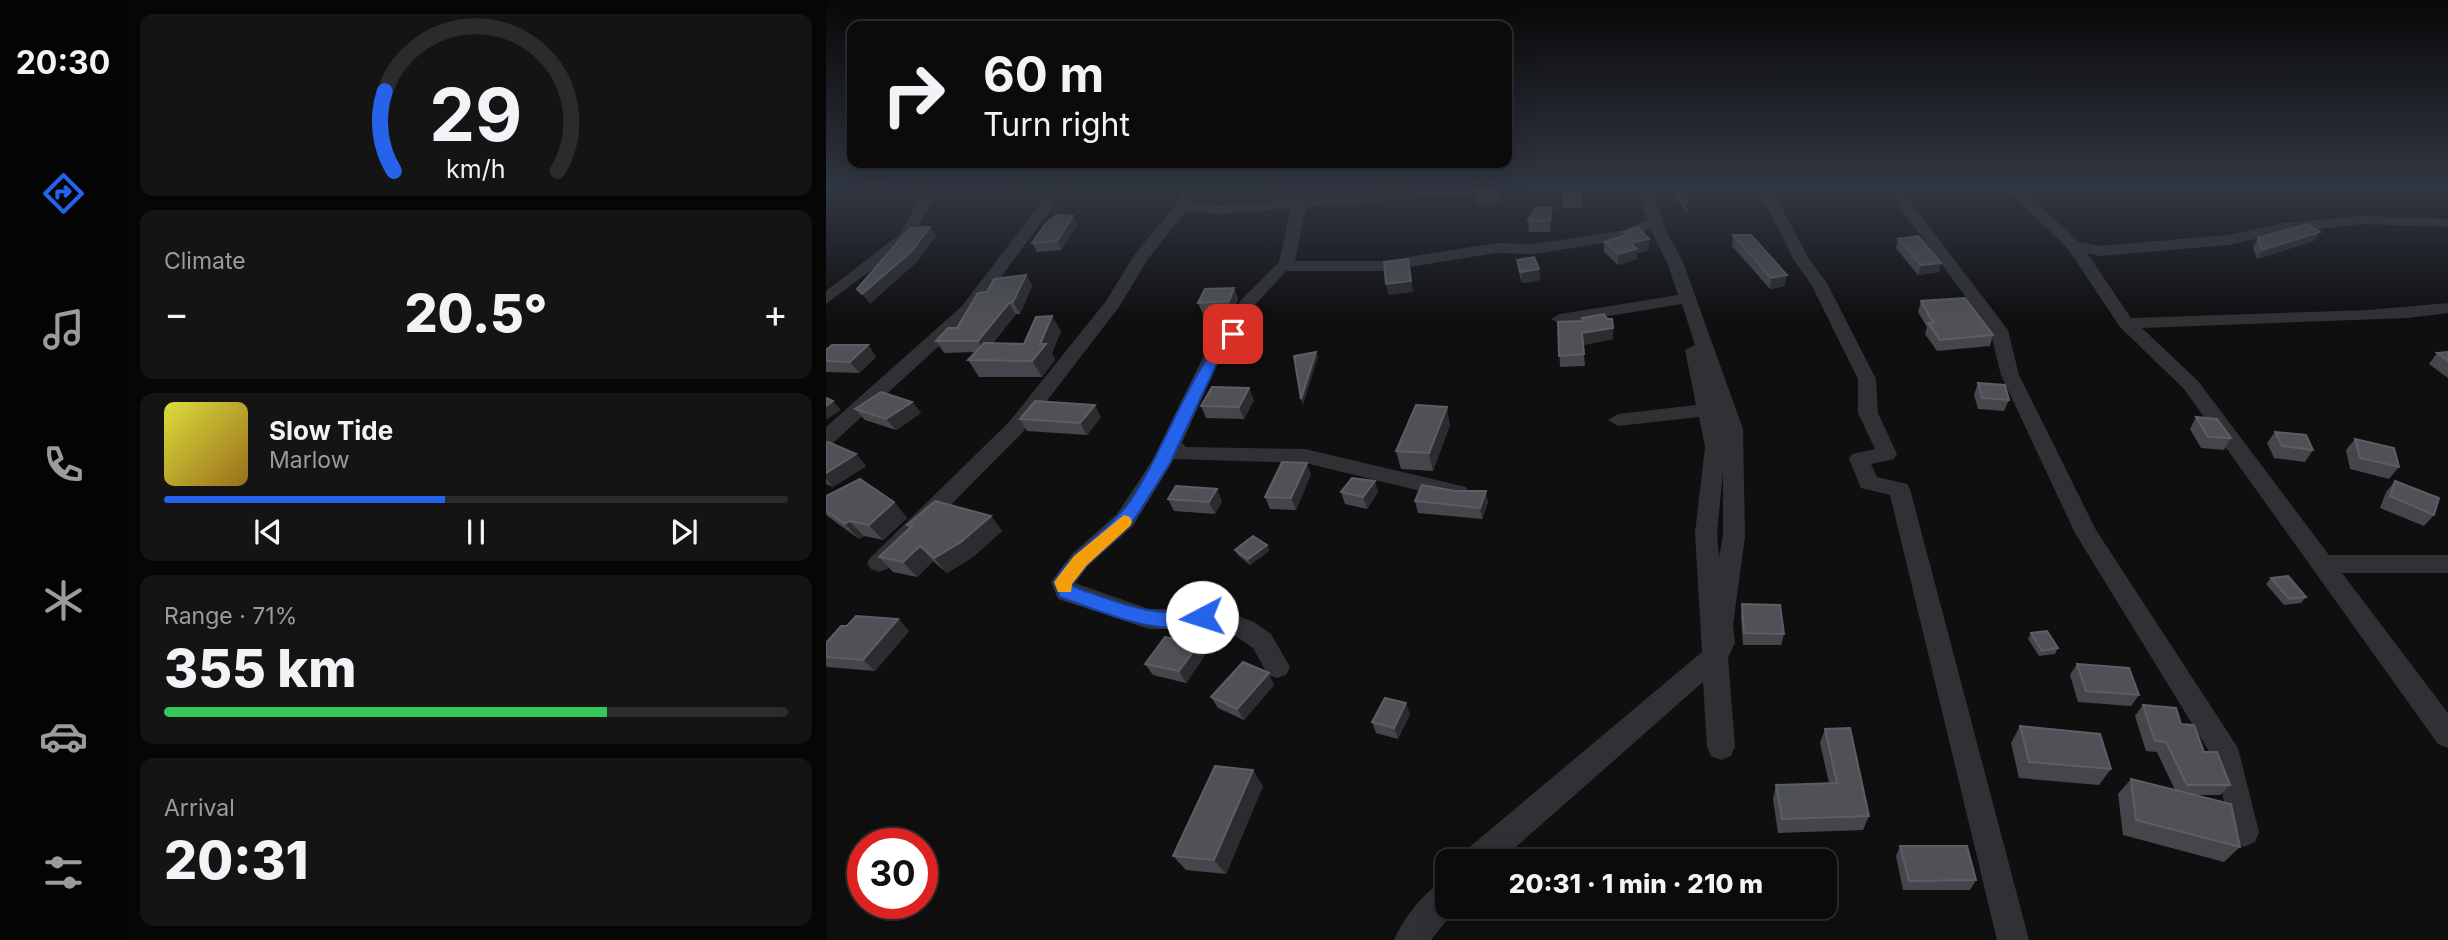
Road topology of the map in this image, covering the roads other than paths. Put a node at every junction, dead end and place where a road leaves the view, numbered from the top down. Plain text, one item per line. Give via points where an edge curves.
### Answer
1 (909, 231) edge
2 (1027, 231) edge
3 (1160, 231) edge
4 (1293, 231) edge
5 (1635, 231) edge
6 (1651, 231) edge
7 (1659, 231) edge
8 (1787, 231) edge
9 (1925, 231) edge
10 (2058, 231) edge
11 (2269, 231) edge
12 (2074, 246) junction
13 (1286, 265) junction
14 (1688, 298) junction
15 (826, 299) edge
16 (2448, 308) edge
17 (1560, 319) edge
18 (2126, 323) junction
19 (1707, 407) junction
20 (1618, 420) dead end
21 (826, 438) edge
22 (1171, 443) junction
23 (1458, 492) edge
24 (879, 562) edge
25 (2322, 564) junction
26 (2448, 564) edge
27 (1277, 667) dead end
28 (2448, 735) edge
29 (1720, 747) dead end
30 (2244, 832) dead end
31 (1491, 849) edge
32 (1435, 910) edge
33 (1410, 940) edge
34 (2013, 940) edge

1 - 15 street
2 - 21 street via 968,310
3 - 24 street via 1113,303 1016,427
4 - 13 street
5 - 13 street via 1534,249 1496,248 1384,266
6 - 19 street via 1667,282 1687,323
7 - 14 street
8 - 34 street via 1867,379 1868,413 1887,454 1859,458 1869,483 1899,489
9 - 30 street via 1999,330 2010,376 2086,533 2228,757
10 - 12 street
11 - 12 street via 2228,240 2100,251
12 - 18 street
13 - 22 street via 1246,305 1241,322 1212,357
14 - 17 street
14 - 31 street via 1733,429 1734,536 1722,643 1716,654
16 - 18 street via 2413,314 2191,325
18 - 25 street via 2191,385
19 - 20 street
19 - 29 street via 1715,447 1706,533
22 - 23 street via 1180,454 1307,456
22 - 27 street via 1125,520 1063,582 1066,592 1149,619 1219,619 1262,641
25 - 26 street
25 - 28 street
32 - 33 street

